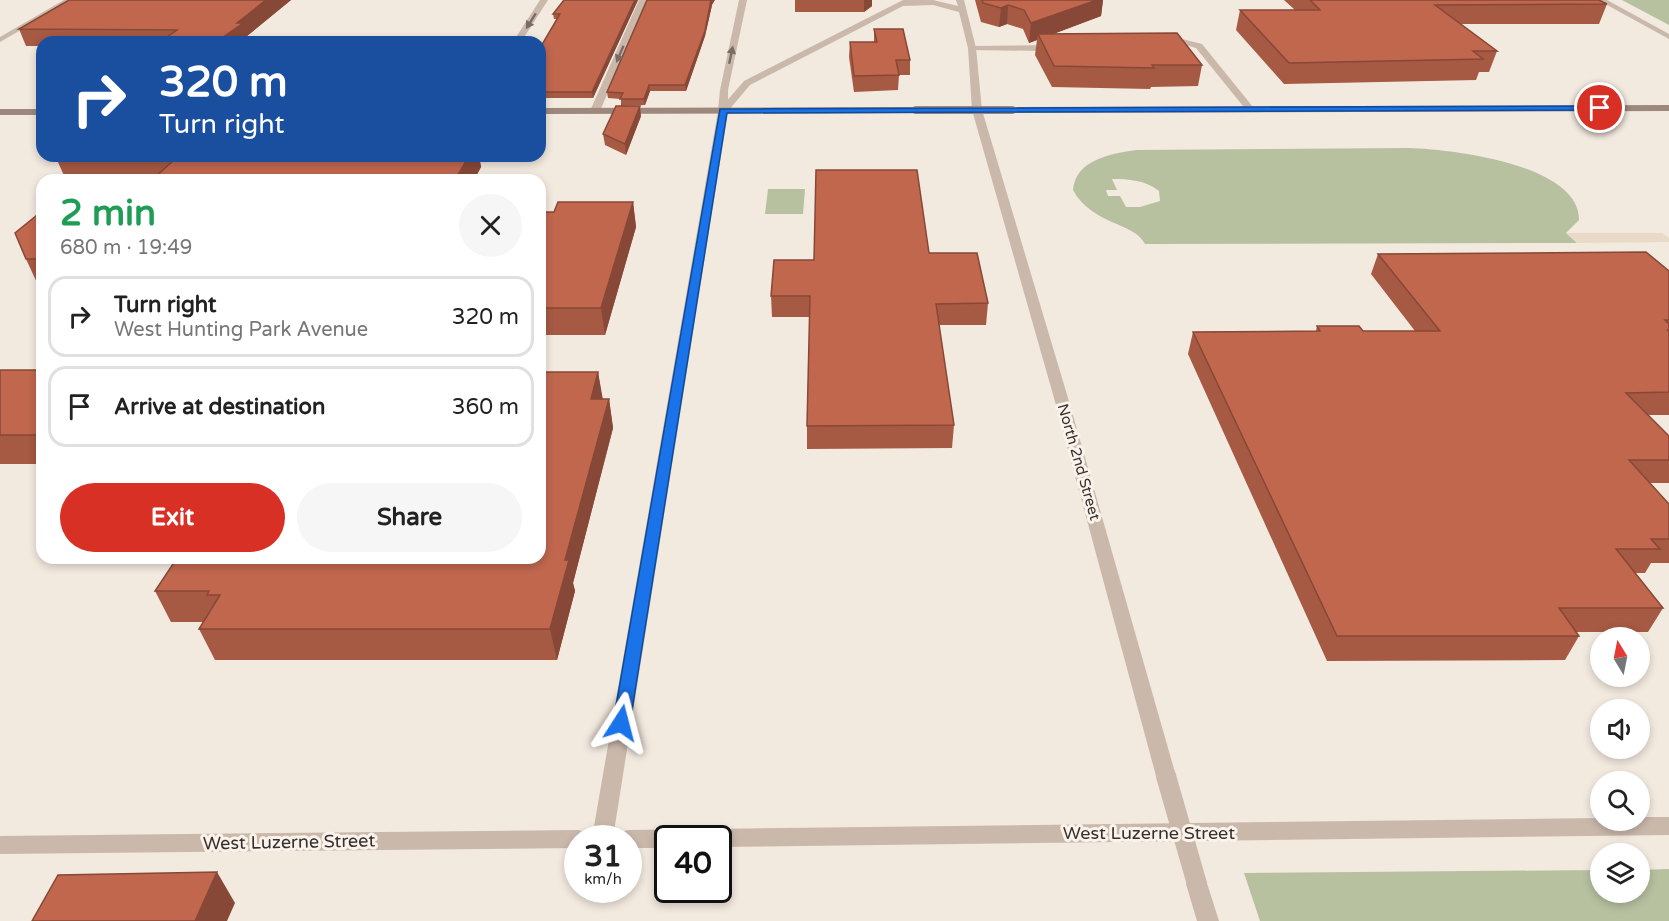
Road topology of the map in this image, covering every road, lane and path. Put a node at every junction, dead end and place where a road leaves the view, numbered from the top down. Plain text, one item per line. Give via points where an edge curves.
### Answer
1 (69, 0) edge
2 (544, 0) edge
3 (643, 0) edge
4 (743, 0) edge
5 (1602, 0) edge
6 (961, 1) edge
7 (905, 2) edge
8 (963, 11) junction
9 (1152, 35) edge
10 (521, 36) edge
11 (1669, 37) edge
12 (0, 40) edge
13 (1062, 45) edge
14 (972, 48) junction
15 (1669, 108) edge
16 (1250, 110) junction
17 (546, 111) edge
18 (595, 111) junction
19 (723, 111) junction
20 (0, 112) edge
21 (36, 112) edge
22 (604, 825) edge
23 (1669, 826) edge
24 (564, 839) edge
25 (642, 839) edge
26 (0, 845) edge
27 (1208, 921) edge

1 - 12 street
2 -> 10 street
3 -> 18 street
19 -> 4 street
5 - 11 street
6 - 8 street, North 2nd Street
7 - 8 street via 950,4
7 - 19 street via 747,83
8 - 14 street, North 2nd Street
9 - 16 street via 1175,37 1199,46
13 - 14 street via 1043,49
14 - 27 street, North 2nd Street, bridge via 977,110
15 - 16 main road
16 - 19 main road, bridge
17 - 18 main road
18 - 19 main road
19 - 22 street
20 - 21 main road
23 - 25 street, West Luzerne Street
24 - 26 street, West Luzerne Street

